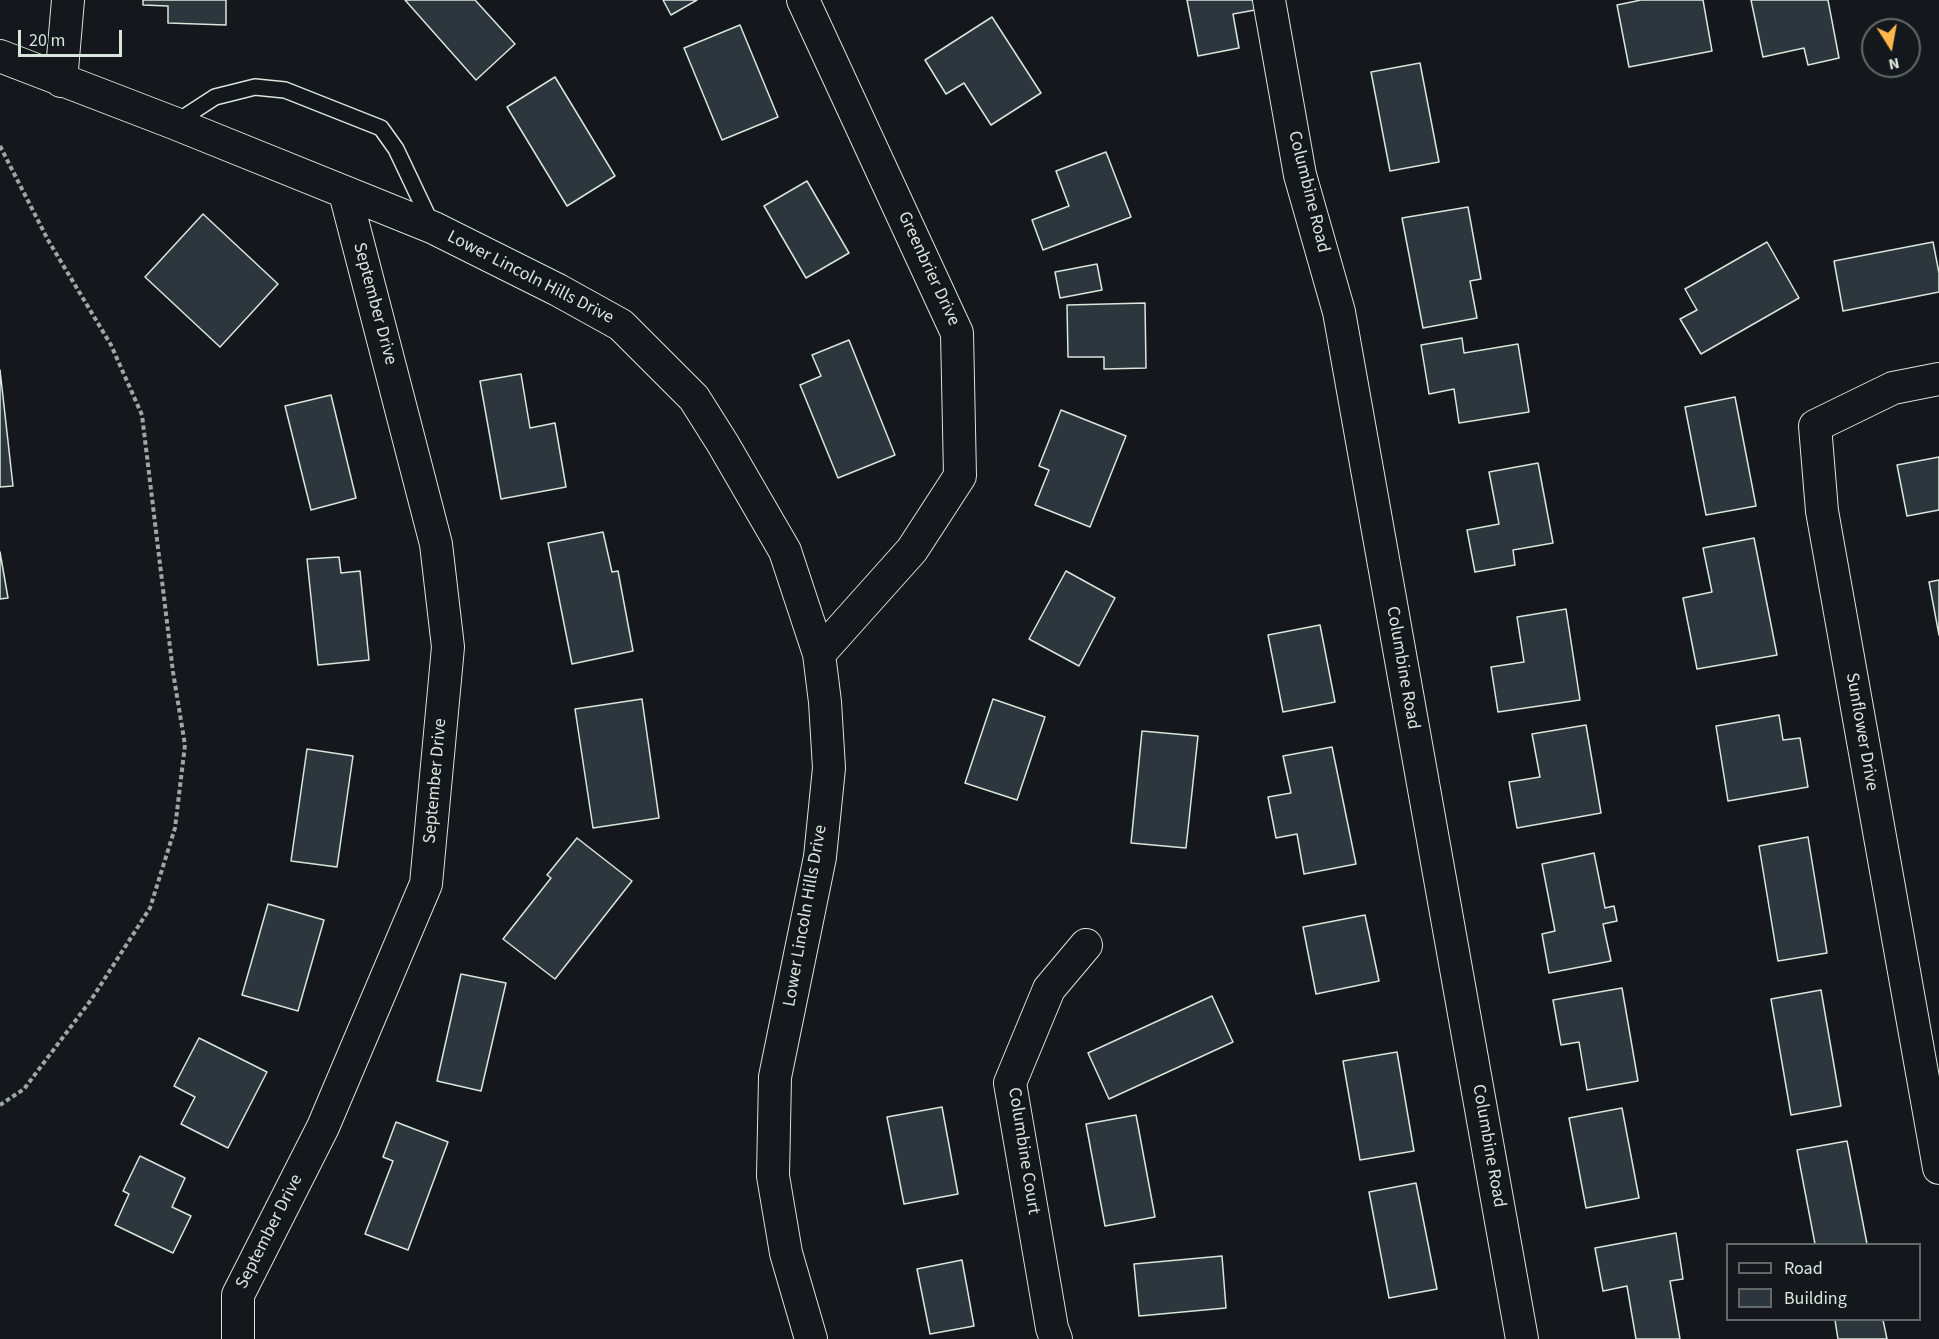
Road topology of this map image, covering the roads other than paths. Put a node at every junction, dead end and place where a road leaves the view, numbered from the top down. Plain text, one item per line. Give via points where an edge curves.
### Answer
1 (68, 0) edge
2 (803, 0) edge
3 (1269, 0) edge
4 (0, 56) edge
5 (61, 81) junction
6 (174, 123) junction
7 (345, 193) junction
8 (434, 228) junction
9 (1939, 380) edge
10 (819, 654) junction
11 (1086, 945) dead end
12 (1939, 1168) edge
13 (238, 1339) edge
14 (811, 1339) edge
15 (1056, 1339) edge
16 (1522, 1339) edge

1 - 5 street
2 - 10 street, Greenbrier Drive via 957,333 960,476 912,550
3 - 16 street, Columbine Road via 1300,175 1339,312
4 - 5 street, Lower Lincoln Hills Drive
5 - 6 street, Lower Lincoln Hills Drive
6 - 7 street, Lower Lincoln Hills Drive
6 - 8 lane via 215,97 255,87 285,90 381,128 396,149
7 - 8 street, Lower Lincoln Hills Drive
7 - 13 street, September Drive via 436,544 448,647 426,884 323,1127 237,1295
8 - 10 street, Lower Lincoln Hills Drive via 621,325 694,398 785,551
9 - 12 street, Sunflower Drive via 1893,388 1815,426 1822,511
10 - 14 street, Lower Lincoln Hills Drive via 829,768 820,857 775,1077 773,1176 786,1253
11 - 15 street, Columbine Court via 1049,989 1010,1083

